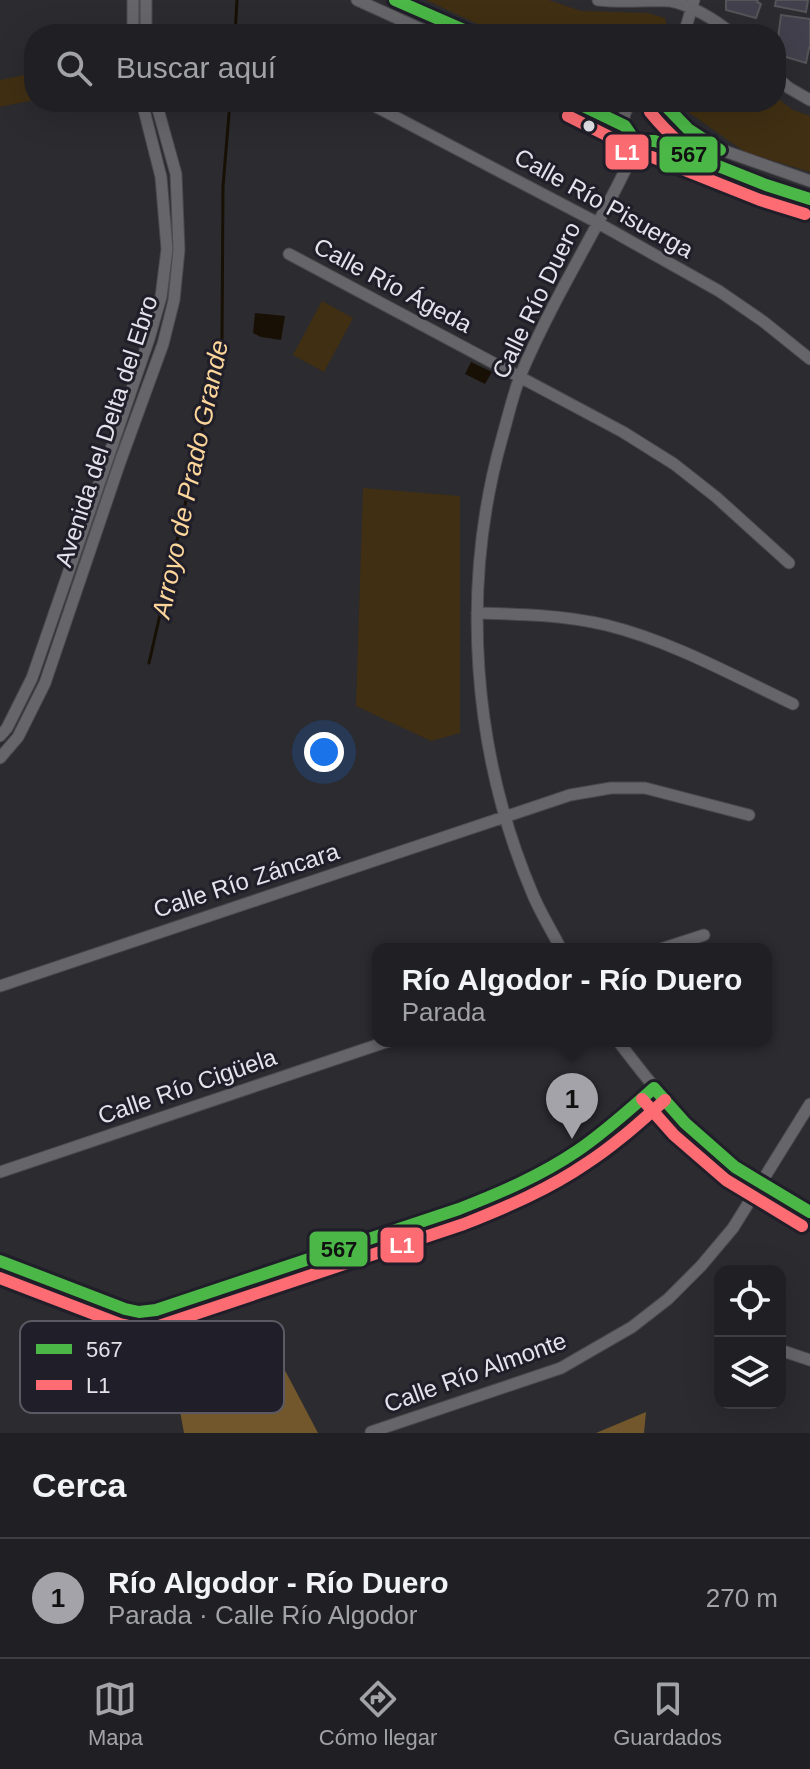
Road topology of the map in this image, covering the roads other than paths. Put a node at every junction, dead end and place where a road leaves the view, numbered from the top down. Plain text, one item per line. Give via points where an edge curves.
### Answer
1 (133, 0) edge
2 (146, 0) edge
3 (357, 0) edge
4 (395, 0) edge
5 (601, 0) edge
6 (628, 1) edge
7 (693, 5) edge
8 (133, 24) edge
9 (146, 24) edge
10 (409, 24) edge
11 (450, 24) edge
12 (719, 24) edge
13 (786, 85) edge
14 (810, 100) edge
15 (145, 112) edge
16 (159, 112) edge
17 (386, 112) edge
18 (596, 112) edge
19 (626, 112) edge
20 (667, 112) edge
21 (670, 112) edge
22 (625, 126) junction
23 (639, 141) junction
24 (655, 141) junction
25 (810, 181) edge
26 (810, 199) edge
27 (598, 223) junction
28 (289, 254) dead end
29 (810, 359) edge
30 (520, 377) junction
31 (789, 563) dead end
32 (477, 613) junction
33 (793, 704) dead end
34 (0, 736) edge
35 (0, 758) edge
36 (749, 815) dead end
37 (506, 817) junction
38 (704, 935) dead end
39 (558, 943) edge
40 (679, 943) edge
41 (0, 986) edge
42 (372, 1047) edge
43 (623, 1047) edge
44 (654, 1088) junction
45 (810, 1104) edge
46 (0, 1172) edge
47 (761, 1184) junction
48 (810, 1212) edge
49 (0, 1261) edge
50 (100, 1300) junction
51 (97, 1321) edge
52 (786, 1352) edge
53 (810, 1360) edge
54 (371, 1432) edge

1 - 8 street
2 - 9 street
3 - 10 street
4 - 11 street
5 - 6 street
6 - 7 street
7 - 12 street
13 - 14 street
15 - 34 street, Avenida del Delta del Ebro via 161,177 167,249 161,297 32,678
16 - 35 street, Avenida del Delta del Ebro via 176,174 179,250 174,300 45,683 18,737
17 - 27 street, Calle Río Pisuerga
18 - 22 street
19 - 22 street
20 - 24 street via 666,132
21 - 25 street via 716,148
22 - 23 street
23 - 24 street
23 - 27 street, Calle Río Duero
24 - 26 street
27 - 29 street, Calle Río Pisuerga via 719,291
27 - 30 street, Calle Río Duero
28 - 30 street, Calle Río Ágeda
30 - 31 street, Calle Río Ágeda via 674,464
30 - 32 street, Calle Río Duero via 493,469
32 - 33 street via 606,625 676,649
32 - 37 street, Calle Río Duero via 485,731
36 - 37 street, Calle Río Záncara via 645,788 611,788 570,795
37 - 39 street, Calle Río Duero via 534,897
37 - 41 street, Calle Río Záncara
38 - 40 street
42 - 46 street, Calle Río Cigüela
43 - 44 street
44 - 47 street via 707,1143
44 - 50 street via 577,1151 505,1191 459,1209 156,1310 139,1312
45 - 47 street, Calle Río Almonte
47 - 48 street
47 - 54 street, Calle Río Almonte via 701,1266 632,1327 561,1368
49 - 50 street
50 - 51 street
52 - 53 street

